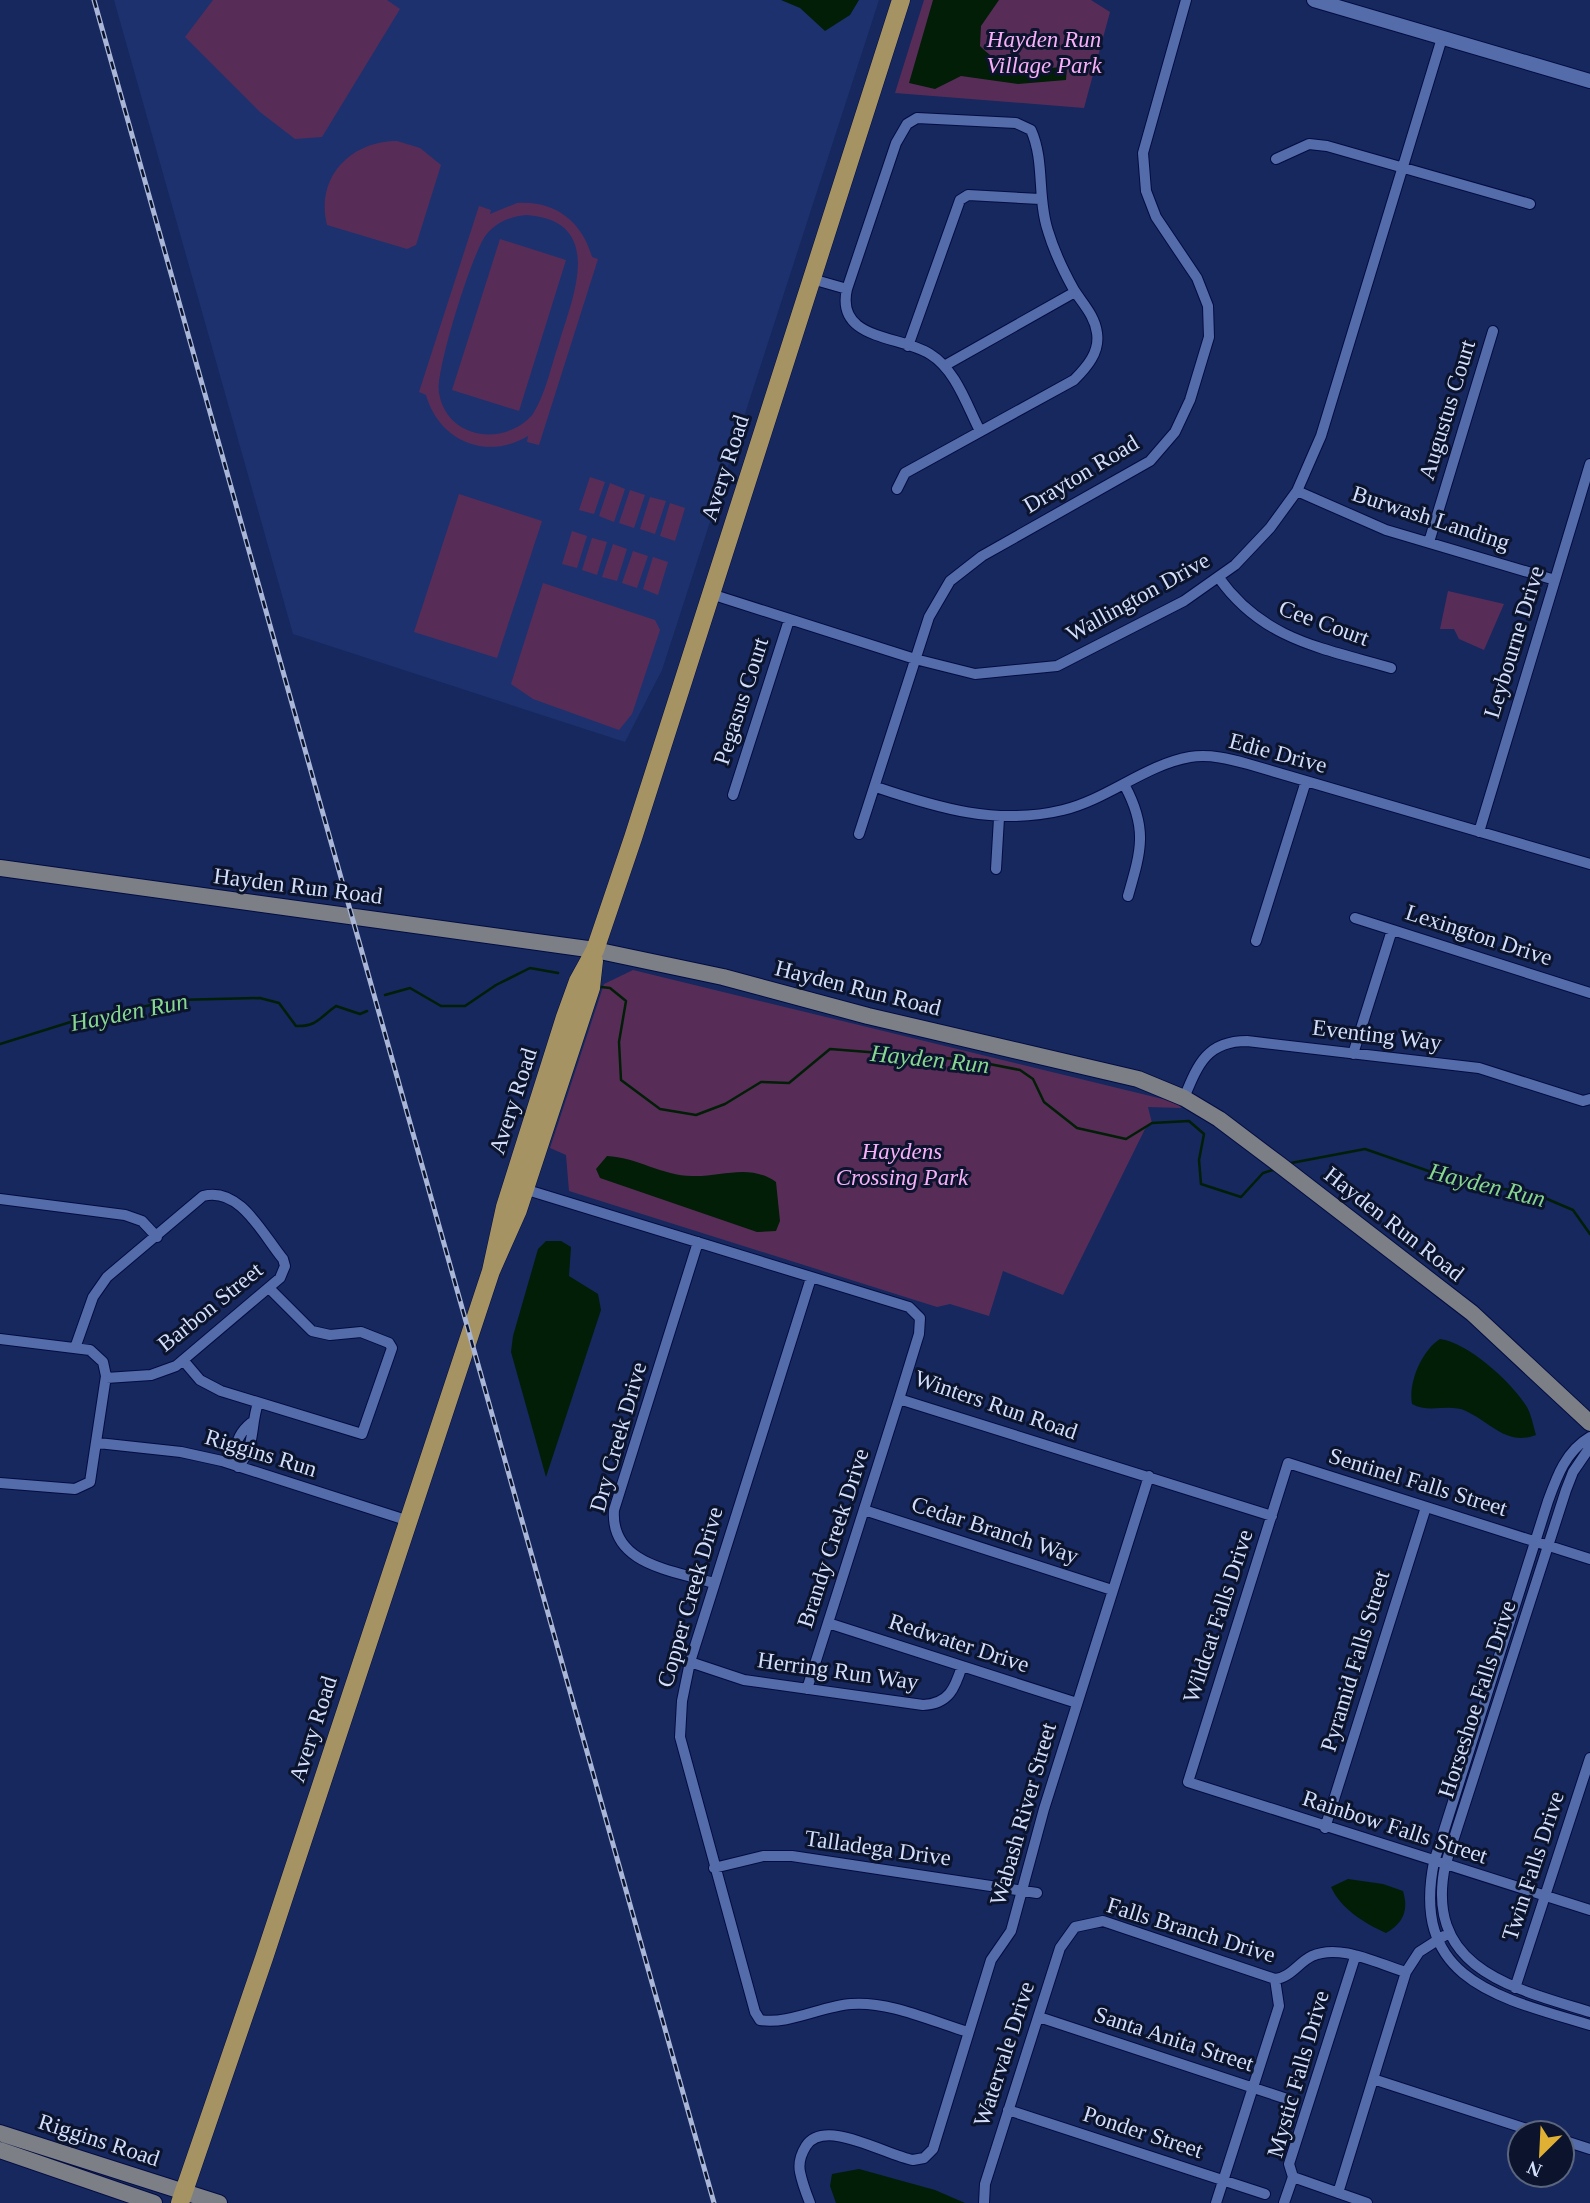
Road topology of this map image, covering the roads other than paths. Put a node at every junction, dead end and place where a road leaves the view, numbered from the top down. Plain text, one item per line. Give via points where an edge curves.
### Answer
1 (901, 0) edge
2 (1186, 0) edge
3 (1314, 0) edge
4 (1442, 37) junction
5 (1590, 80) edge
6 (1276, 159) dead end
7 (1403, 167) junction
8 (1040, 199) junction
9 (1530, 204) dead end
10 (812, 279) junction
11 (847, 289) junction
12 (1076, 292) junction
13 (1493, 331) dead end
14 (908, 346) junction
15 (944, 366) junction
16 (980, 431) junction
17 (1590, 464) edge
18 (897, 489) dead end
19 (1297, 491) junction
20 (1429, 542) junction
21 (1219, 578) junction
22 (1555, 580) junction
23 (710, 594) junction
24 (789, 620) junction
25 (915, 659) junction
26 (1391, 668) dead end
27 (1306, 781) junction
28 (1125, 786) junction
29 (876, 787) junction
30 (733, 795) dead end
31 (999, 818) junction
32 (1479, 832) junction
33 (859, 834) dead end
34 (1590, 864) edge
35 (0, 868) edge
36 (996, 869) dead end
37 (1128, 896) dead end
38 (1355, 918) dead end
39 (1392, 930) junction
40 (1256, 941) dead end
41 (595, 950) junction
42 (1590, 993) edge
43 (1353, 1054) junction
44 (1184, 1098) junction
45 (1590, 1099) edge
46 (524, 1189) junction
47 (0, 1199) edge
48 (157, 1237) junction
49 (698, 1242) junction
50 (491, 1271) junction
51 (811, 1278) junction
52 (270, 1289) junction
53 (0, 1339) edge
54 (75, 1348) junction
55 (183, 1360) junction
56 (106, 1378) junction
57 (899, 1399) junction
58 (258, 1403) junction
59 (1590, 1423) edge
60 (1590, 1437) edge
61 (98, 1443) junction
62 (1590, 1447) edge
63 (1288, 1463) joint
64 (238, 1467) junction
65 (1149, 1476) junction
66 (0, 1483) edge
67 (1426, 1507) junction
68 (864, 1510) junction
69 (1272, 1516) junction
70 (409, 1521) junction
71 (1534, 1541) junction
72 (1547, 1545) junction
73 (1590, 1559) edge
74 (713, 1583) junction
75 (1112, 1590) junction
76 (828, 1623) junction
77 (690, 1662) junction
78 (962, 1666) junction
79 (807, 1689) junction
80 (1077, 1703) junction
81 (1590, 1758) edge
82 (1587, 1781) edge
83 (1188, 1782) joint
84 (1325, 1828) junction
85 (1434, 1862) junction
86 (1445, 1866) junction
87 (714, 1868) junction
88 (1024, 1891) junction
89 (1037, 1893) dead end
90 (1546, 1897) junction
91 (1590, 1910) edge
92 (1080, 1924) joint
93 (1449, 1932) junction
94 (1438, 1939) junction
95 (1355, 1956) junction
96 (1406, 1972) junction
97 (1275, 1979) junction
98 (1515, 1987) junction
99 (1590, 2012) edge
100 (1039, 2017) junction
101 (1590, 2025) edge
102 (968, 2032) junction
103 (1373, 2079) junction
104 (1254, 2088) junction
105 (1293, 2105) dead end
106 (1008, 2110) junction
107 (1506, 2122) edge
108 (0, 2133) edge
109 (0, 2150) edge
110 (1293, 2177) junction
111 (1223, 2180) junction
112 (1338, 2193) junction
113 (1265, 2194) dead end
114 (182, 2197) edge
115 (154, 2203) edge
116 (219, 2203) edge
117 (810, 2203) edge
118 (984, 2203) edge
119 (1216, 2203) edge
120 (1284, 2203) edge
121 (1367, 2203) edge

1 - 10 main road, Avery Road
2 - 25 street, Drayton Road via 1143,153 1146,191 1156,217 1197,278 1208,306 1209,337 1190,400 1175,432 1150,461 982,556 950,582 937,598
3 - 4 street
4 - 5 street
4 - 7 street, Wallington Drive
6 - 7 street via 1309,144
7 - 9 street
7 - 19 street, Wallington Drive via 1326,422
8 - 11 street via 1037,144 1024,125 927,116 912,120 900,132
8 - 12 street via 1048,232
8 - 14 street via 968,195 960,200
10 - 11 street
10 - 23 main road, Avery Road
11 - 14 street via 847,311 854,323 865,332
12 - 15 street
12 - 16 street via 1095,322 1098,336 1088,366 1074,380
13 - 20 street, Augustus Court
14 - 15 street via 930,354
15 - 16 street
16 - 18 street via 905,473
17 - 22 street, Leybourne Drive
19 - 20 street, Burwash Landing via 1350,516
19 - 21 street, Wallington Drive via 1270,528
20 - 22 street, Burwash Landing
21 - 25 street, Wallington Drive via 1131,630 1057,666 975,674
21 - 26 street, Cee Court via 1244,610 1287,637
22 - 32 street, Leybourne Drive
23 - 24 street, Wallington Drive
23 - 41 main road, Avery Road
24 - 25 street, Wallington Drive
24 - 30 street, Pegasus Court
25 - 29 street, Drayton Road
27 - 28 street, Edie Drive via 1229,759 1192,757
27 - 32 street, Edie Drive
27 - 40 street
28 - 31 street, Edie Drive via 1064,810
28 - 37 street via 1142,830
29 - 31 street, Edie Drive via 937,806
29 - 33 street, Drayton Road
31 - 36 street
32 - 34 street, Edie Drive
35 - 41 main road, Hayden Run Road
38 - 39 street, Lexington Drive
39 - 42 street, Lexington Drive
39 - 43 street
41 - 44 main road, Hayden Run Road via 1138,1079
41 - 46 main road, Avery Road via 591,988
41 - 50 main road, Avery Road via 565,1017 505,1207
43 - 44 street, Eventing Way via 1229,1041 1208,1054
43 - 45 street, Eventing Way via 1479,1068 1583,1101
44 - 59 main road, Hayden Run Road via 1220,1119 1472,1313
46 - 49 street, Winters Run Road
46 - 50 main road, Avery Road
47 - 48 street via 125,1215 142,1221
48 - 52 street, Barbon Street via 203,1196 215,1194 237,1202 285,1266
48 - 54 street via 107,1277 93,1297
49 - 51 street, Winters Run Road
49 - 74 street, Dry Creek Drive via 613,1524 621,1545 639,1559
50 - 70 main road, Avery Road
51 - 57 street, Winters Run Road via 909,1307 920,1318
51 - 74 street, Copper Creek Drive
52 - 55 street, Barbon Street
52 - 58 street via 312,1331 330,1335 361,1332 392,1348 365,1431 356,1435
53 - 54 street
54 - 56 street via 98,1356 106,1367
55 - 56 street, Barbon Street via 151,1375
55 - 58 street via 210,1386
56 - 61 street
57 - 65 street, Winters Run Road
57 - 68 street, Brandy Creek Drive
58 - 64 street via 234,1452
60 - 71 street, Horseshoe Falls Drive via 1564,1462
61 - 64 street, Riggins Run via 181,1452
61 - 66 street via 94,1476 80,1489
62 - 72 street, Horseshoe Falls Drive via 1573,1472
63 - 67 street, Sentinel Falls Street
63 - 69 street, Wildcat Falls Drive
64 - 70 street, Riggins Run
65 - 69 street, Winters Run Road
65 - 75 street, Wabash River Street
67 - 71 street, Sentinel Falls Street
67 - 84 street, Pyramid Falls Street
68 - 75 street, Cedar Branch Way
68 - 76 street, Brandy Creek Drive
69 - 83 street, Wildcat Falls Drive
70 - 114 main road, Avery Road
71 - 72 street, Sentinel Falls Street
71 - 85 street, Horseshoe Falls Drive
72 - 73 street, Sentinel Falls Street
72 - 86 street, Horseshoe Falls Drive
74 - 77 street, Copper Creek Drive
75 - 80 street, Wabash River Street
76 - 78 street, Redwater Drive
76 - 79 street, Brandy Creek Drive
77 - 79 street, Herring Run Way via 744,1680
77 - 87 street, Copper Creek Drive via 680,1738
78 - 79 street, Herring Run Way via 953,1692 934,1704
78 - 80 street, Redwater Drive
80 - 88 street, Wabash River Street
81 - 82 street, Twin Falls Drive
82 - 90 street, Twin Falls Drive
83 - 84 street, Rainbow Falls Street
84 - 85 street, Rainbow Falls Street
85 - 86 street, Rainbow Falls Street
85 - 94 street, Horseshoe Falls Drive via 1429,1910
86 - 90 street, Rainbow Falls Street
86 - 93 street, Horseshoe Falls Drive via 1441,1901
87 - 88 street, Talladega Drive via 763,1856 792,1856
87 - 102 street, Copper Creek Drive via 760,2020 770,2022 828,2006 881,2006
88 - 89 street, Talladega Drive
88 - 102 street, Wabash River Street via 1011,1931 992,1960
90 - 91 street, Rainbow Falls Street
90 - 98 street, Twin Falls Drive
92 - 97 street, Falls Branch Drive via 1103,1921
92 - 100 street, Watervale Drive via 1060,1948
93 - 94 street
93 - 98 street via 1483,1973
94 - 96 street via 1419,1952
94 - 101 street via 1478,1986
95 - 96 street, Falls Branch Drive
95 - 97 street, Falls Branch Drive via 1325,1952
95 - 110 street, Mystic Falls Drive via 1289,2164
96 - 103 street
97 - 104 street via 1279,2006
98 - 99 street
100 - 104 street, Santa Anita Street
100 - 106 street, Watervale Drive
102 - 117 street, Wabash River Street via 933,2149 924,2158 901,2158 845,2136 824,2135 809,2142 801,2155 799,2169
103 - 107 street
103 - 112 street
104 - 105 street, Santa Anita Street
104 - 111 street
106 - 111 street, Ponder Street
106 - 118 street, Watervale Drive via 985,2184
108 - 114 main road, Riggins Road
109 - 115 main road, Riggins Road
110 - 112 street
110 - 120 street, Mystic Falls Drive
111 - 113 street, Ponder Street
111 - 119 street
112 - 121 street
114 - 116 main road, Riggins Road

